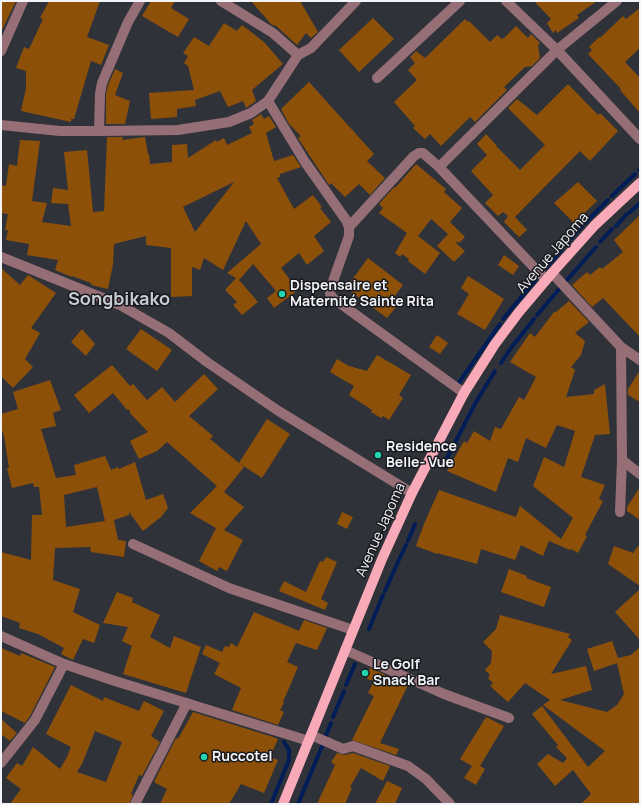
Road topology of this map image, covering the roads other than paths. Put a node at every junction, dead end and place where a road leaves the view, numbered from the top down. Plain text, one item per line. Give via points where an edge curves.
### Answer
1 (23, 1) edge
2 (140, 1) edge
3 (222, 1) edge
4 (356, 1) edge
5 (460, 1) edge
6 (506, 1) edge
7 (617, 1) edge
8 (557, 50) junction
9 (1, 51) edge
10 (298, 55) junction
11 (377, 78) dead end
12 (268, 101) junction
13 (1, 125) edge
14 (99, 131) junction
15 (640, 139) edge
16 (439, 168) junction
17 (640, 183) edge
18 (349, 227) junction
19 (1, 257) edge
20 (549, 276) junction
21 (621, 347) junction
22 (640, 360) edge
23 (464, 393) junction
24 (622, 460) junction
25 (640, 474) edge
26 (412, 493) junction
27 (620, 512) dead end
28 (133, 544) dead end
29 (353, 630) junction
30 (1, 636) edge
31 (345, 650) junction
32 (64, 664) junction
33 (187, 703) junction
34 (509, 718) dead end
35 (310, 738) junction
36 (1, 763) edge
37 (135, 804) edge
38 (283, 804) edge
39 (450, 804) edge

1 - 9 street
2 - 14 street via 128,22 102,83
3 - 10 street via 273,33
4 - 10 street via 311,48
5 - 11 street
6 - 8 street
7 - 8 street
8 - 15 street
8 - 16 street
10 - 12 street
12 - 14 street via 250,113 229,122 178,130
12 - 18 street
13 - 14 street via 60,131
16 - 18 street via 423,153 414,156
16 - 20 street
17 - 20 main road, Avenue Japoma via 595,225
18 - 23 street via 349,236 330,294
19 - 26 street via 120,305 169,334 277,410
20 - 21 street
20 - 23 main road, Avenue Japoma via 495,344
21 - 22 street
21 - 24 street
23 - 26 main road, Avenue Japoma
24 - 25 street
24 - 27 street
26 - 29 main road, Avenue Japoma
28 - 29 street via 229,588
29 - 31 main road, Avenue Japoma
30 - 32 street
31 - 34 street via 444,694
31 - 35 main road, Avenue Japoma
32 - 33 street
32 - 36 street via 35,720
33 - 35 street
33 - 37 street
35 - 38 main road, Avenue Japoma
35 - 39 street via 343,749 353,746 408,766 426,779

